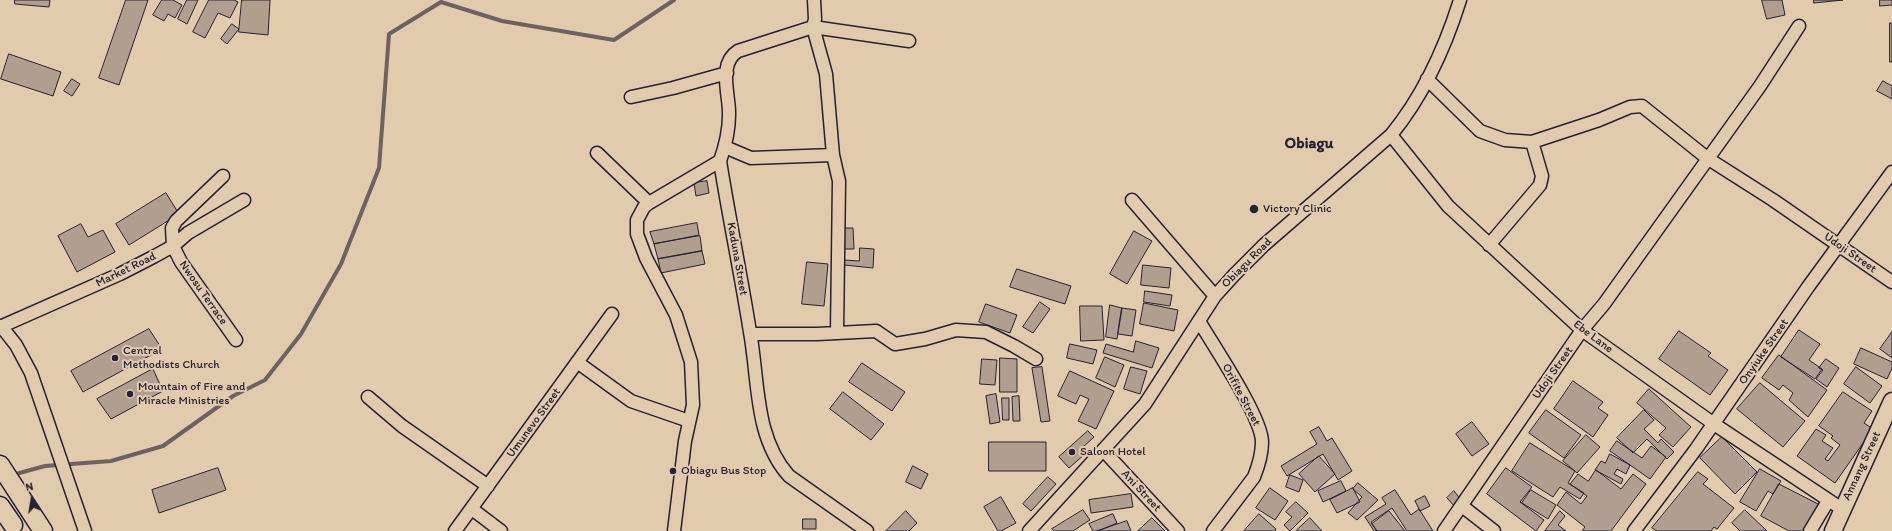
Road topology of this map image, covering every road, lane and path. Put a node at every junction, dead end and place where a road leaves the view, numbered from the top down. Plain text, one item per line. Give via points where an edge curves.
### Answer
1 (814, 0) edge
2 (1460, 0) edge
3 (1799, 26) dead end
4 (813, 27) junction
5 (909, 41) dead end
6 (727, 73) junction
7 (1427, 79) junction
8 (631, 97) dead end
9 (1391, 135) junction
10 (1532, 142) junction
11 (725, 147) junction
12 (597, 153) dead end
13 (833, 155) junction
14 (1707, 158) junction
15 (720, 161) junction
16 (1892, 172) edge
17 (223, 176) dead end
18 (244, 200) dead end
19 (1132, 200) dead end
20 (649, 203) junction
21 (1490, 245) junction
22 (1839, 245) junction
23 (173, 246) junction
24 (1892, 282) edge
25 (1215, 296) junction
26 (612, 314) dead end
27 (1199, 321) junction
28 (0, 327) edge
29 (1582, 330) junction
30 (837, 333) junction
31 (751, 334) junction
32 (236, 340) dead end
33 (1036, 359) dead end
34 (577, 362) junction
35 (368, 397) dead end
36 (1892, 401) edge
37 (689, 421) junction
38 (1714, 424) junction
39 (1104, 451) junction
40 (0, 465) edge
41 (488, 486) junction
42 (1835, 505) junction
43 (0, 506) edge
44 (1462, 506) junction
45 (472, 509) junction
46 (38, 524) edge
47 (15, 528) edge
48 (85, 531) edge
49 (455, 531) edge
50 (501, 531) edge
51 (674, 531) edge
52 (867, 531) edge
53 (1030, 531) edge
54 (1178, 531) edge
55 (1213, 531) edge
56 (1444, 531) edge
57 (1494, 531) edge
58 (1634, 531) edge
59 (1810, 531) edge
60 (1833, 531) edge

1 - 4 street via 816,19
2 - 7 street, Obiagu Road via 1444,44
3 - 14 street, Udoji Street via 1760,86
4 - 5 street
4 - 6 street, Kaduna Street via 732,54
4 - 13 street via 826,74
6 - 8 street
6 - 11 street, Kaduna Street via 730,115
7 - 9 street, Obiagu Road via 1413,107
7 - 10 street via 1480,131 1505,140
9 - 21 street, Ebe Lane via 1448,206
9 - 25 street, Obiagu Road via 1264,245
10 - 14 street, Udoji Street via 1630,107 1642,106
10 - 21 street via 1542,176 1540,184
11 - 13 street via 751,158
11 - 15 street, Kaduna Street
12 - 20 street
13 - 30 street via 839,181
14 - 22 street, Udoji Street
14 - 29 street, Udoji Street via 1604,304
15 - 20 street
15 - 31 street, Kaduna Street
16 - 22 street, Onyiuke Street
17 - 23 street via 176,221 172,228
18 - 23 street, Market Road via 188,233
19 - 25 street
20 - 37 street via 637,220 638,234 646,258 676,315 691,362 693,405
21 - 29 street, Ebe Lane
22 - 24 street, Udoji Street
22 - 38 street, Onyiuke Street
23 - 28 street, Market Road via 120,274
23 - 32 street, Nwosu Terrace via 180,262
25 - 27 street, Obiagu Road
26 - 34 street, Umunevo Street
27 - 39 street, Obiagu Road via 1145,404
27 - 55 street, Orifite Street via 1256,418 1262,441 1254,477
28 - 48 street via 16,345 31,373
29 - 38 street, Ebe Lane
29 - 44 street, Udoji Street
30 - 31 street
30 - 33 street via 876,331 894,344 956,330 986,332
31 - 52 street, Kaduna Street via 761,419 779,465 805,489
34 - 37 street via 630,400
34 - 41 street, Umunevo Street
35 - 41 street via 402,426
36 - 42 main road, Annang Street
37 - 51 street
38 - 42 street, Ebe Lane
38 - 58 street, Onyiuke Street
39 - 53 street, Obiagu Road
39 - 54 street, Ani Street
40 - 46 main road
41 - 45 street, Umunevo Street
42 - 59 street
42 - 60 main road, Annang Street
43 - 47 main road
44 - 56 street, Udoji Street
44 - 57 street
45 - 49 street, Umunevo Street
45 - 50 street

